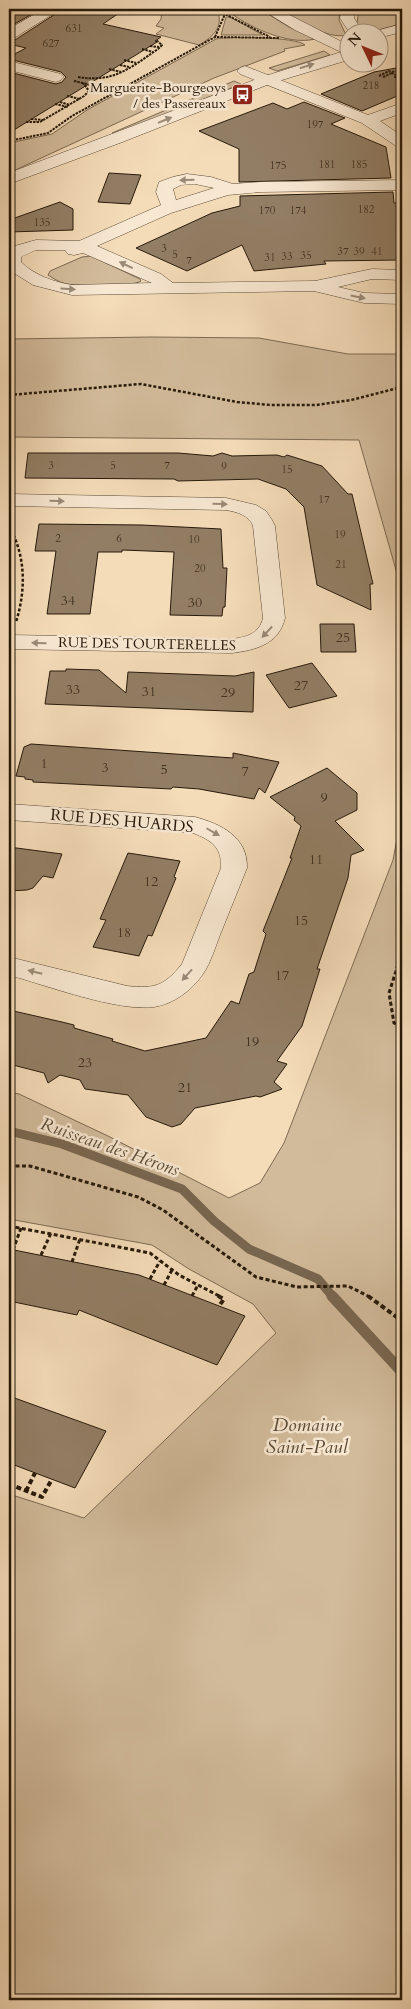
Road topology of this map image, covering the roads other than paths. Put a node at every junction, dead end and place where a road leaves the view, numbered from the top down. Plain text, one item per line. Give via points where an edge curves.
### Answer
1 (54, 9) edge
2 (268, 9) edge
3 (349, 9) edge
4 (350, 22) edge
5 (402, 28) edge
6 (9, 35) edge
7 (388, 38) edge
8 (338, 42) edge
9 (402, 43) edge
10 (388, 44) edge
11 (338, 46) edge
12 (312, 50) dead end
13 (338, 58) edge
14 (268, 63) dead end
15 (9, 65) edge
16 (245, 72) junction
17 (62, 78) road end
18 (267, 80) junction
19 (402, 108) edge
20 (368, 120) junction
21 (402, 143) edge
22 (13, 177) edge
23 (402, 185) edge
24 (232, 189) junction
25 (172, 206) junction
26 (82, 247) junction
27 (30, 270) edge
28 (402, 275) edge
29 (314, 286) junction
30 (168, 288) junction
31 (402, 299) edge
32 (9, 500) edge
33 (12, 634) edge
34 (9, 812) edge
35 (9, 966) edge

1 - 6 street
2 - 8 street via 300,27
3 - 4 street
5 - 7 street
9 - 10 street
11 - 12 street
18 -> 13 street
14 - 16 street
15 - 17 street
16 - 18 street
16 - 22 street
18 - 20 street
22 -> 18 street
19 - 20 street
20 - 21 street
23 - 24 street
24 - 25 street
24 -> 25 street via 203,180 172,182 164,189 166,200
25 - 26 street
26 - 27 street
26 - 27 street via 43,245 13,253 12,263
30 -> 26 street via 153,277
27 -> 30 street via 62,289
28 - 29 street via 372,274
29 - 30 street
29 -> 31 street via 364,298
32 -> 33 street, RUE DES TOURTERELLES via 226,504 248,508 262,518 264,526 274,618 273,627 263,637 232,646
34 -> 35 street, RUE DES HUARDS via 195,825 218,835 227,843 235,860 194,967 187,977 156,997 134,998

